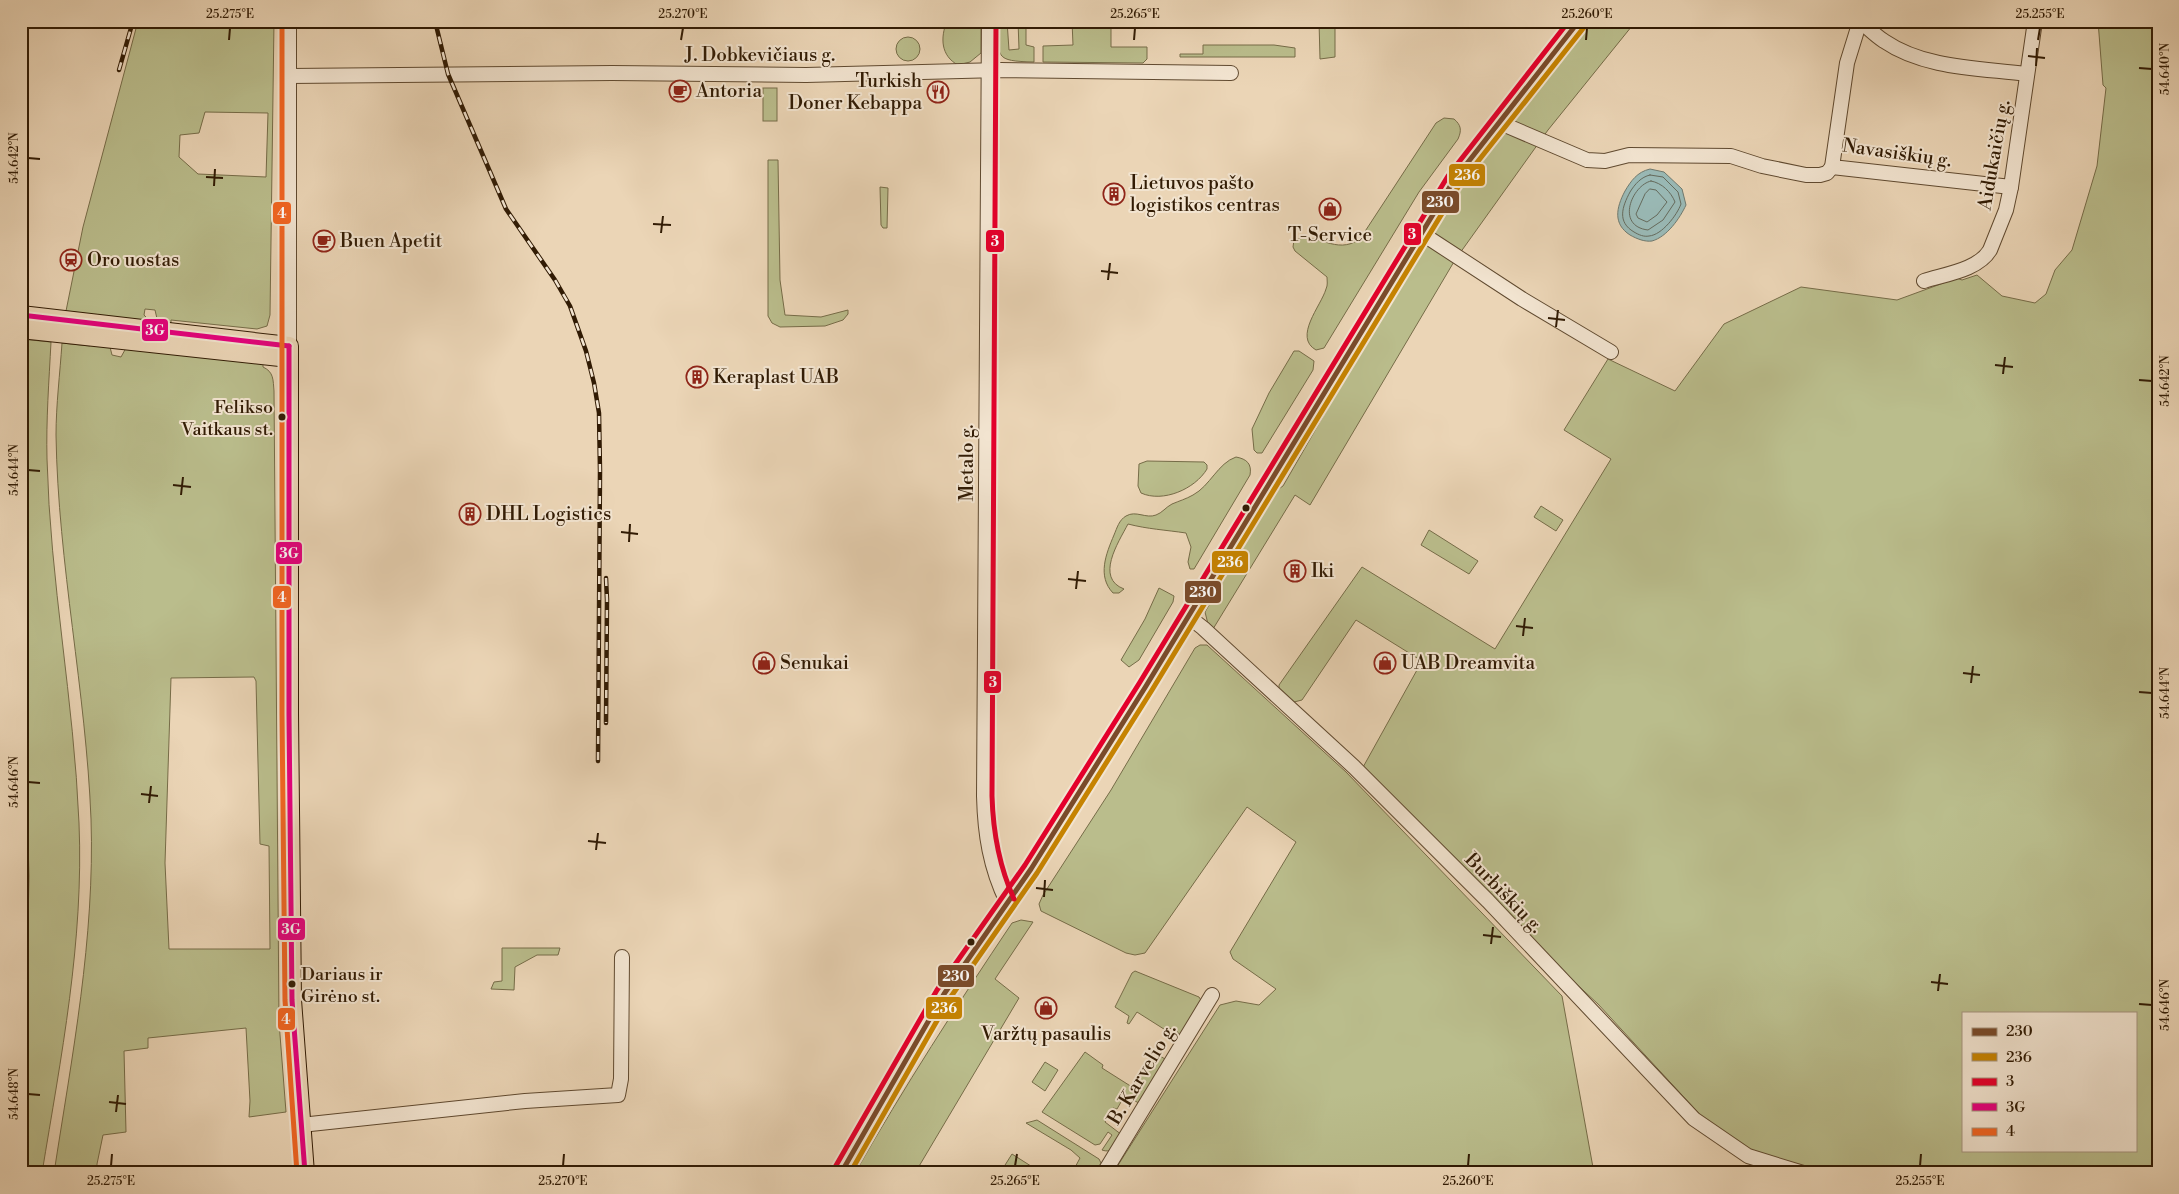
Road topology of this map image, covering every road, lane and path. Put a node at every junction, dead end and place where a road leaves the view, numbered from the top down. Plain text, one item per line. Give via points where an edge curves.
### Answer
1 (288, 21) edge
2 (989, 21) edge
3 (1579, 21) edge
4 (1860, 21) edge
5 (2035, 21) edge
6 (989, 71) junction
7 (1231, 73) dead end
8 (2027, 74) junction
9 (288, 76) junction
10 (1498, 122) junction
11 (1832, 167) junction
12 (2011, 187) junction
13 (1421, 234) junction
14 (1924, 282) dead end
15 (22, 323) edge
16 (289, 352) junction
17 (1611, 352) dead end
18 (1189, 617) junction
19 (1007, 902) junction
20 (622, 957) dead end
21 (1212, 995) dead end
22 (301, 1125) junction
23 (305, 1173) edge
24 (841, 1173) edge
25 (1104, 1173) edge
26 (1803, 1173) edge

1 - 9 street
2 - 6 street, Metalo g.
3 - 10 main road
4 - 8 street, Navasiškių g. via 1884,41 1912,55 1939,63
4 - 11 street, Navasiškių g. via 1847,64
5 - 8 street, Aidukaičių g.
6 - 7 street, J. Dobkevičiaus g.
6 - 9 street, J. Dobkevičiaus g. via 806,75
6 - 19 street, Metalo g. via 984,796 987,844
8 - 12 street, Aidukaičių g.
9 - 16 street
10 - 11 street via 1597,162 1629,155 1664,154 1731,156 1806,175 1827,173
10 - 13 main road via 1454,180
11 - 12 street, Navasiškių g.
12 - 14 street, Aidukaičių g. via 2006,210 1986,256 1974,265
13 - 17 street
13 - 18 main road
15 - 16 main road
16 - 22 main road via 292,1000
18 - 19 main road
18 - 26 street, Burbiškių g. via 1354,767 1488,902 1694,1119 1748,1156
19 - 24 main road via 944,994
20 - 22 street via 621,1079 618,1095 526,1101
21 - 25 street, B. Karvelio g.
22 - 23 main road

